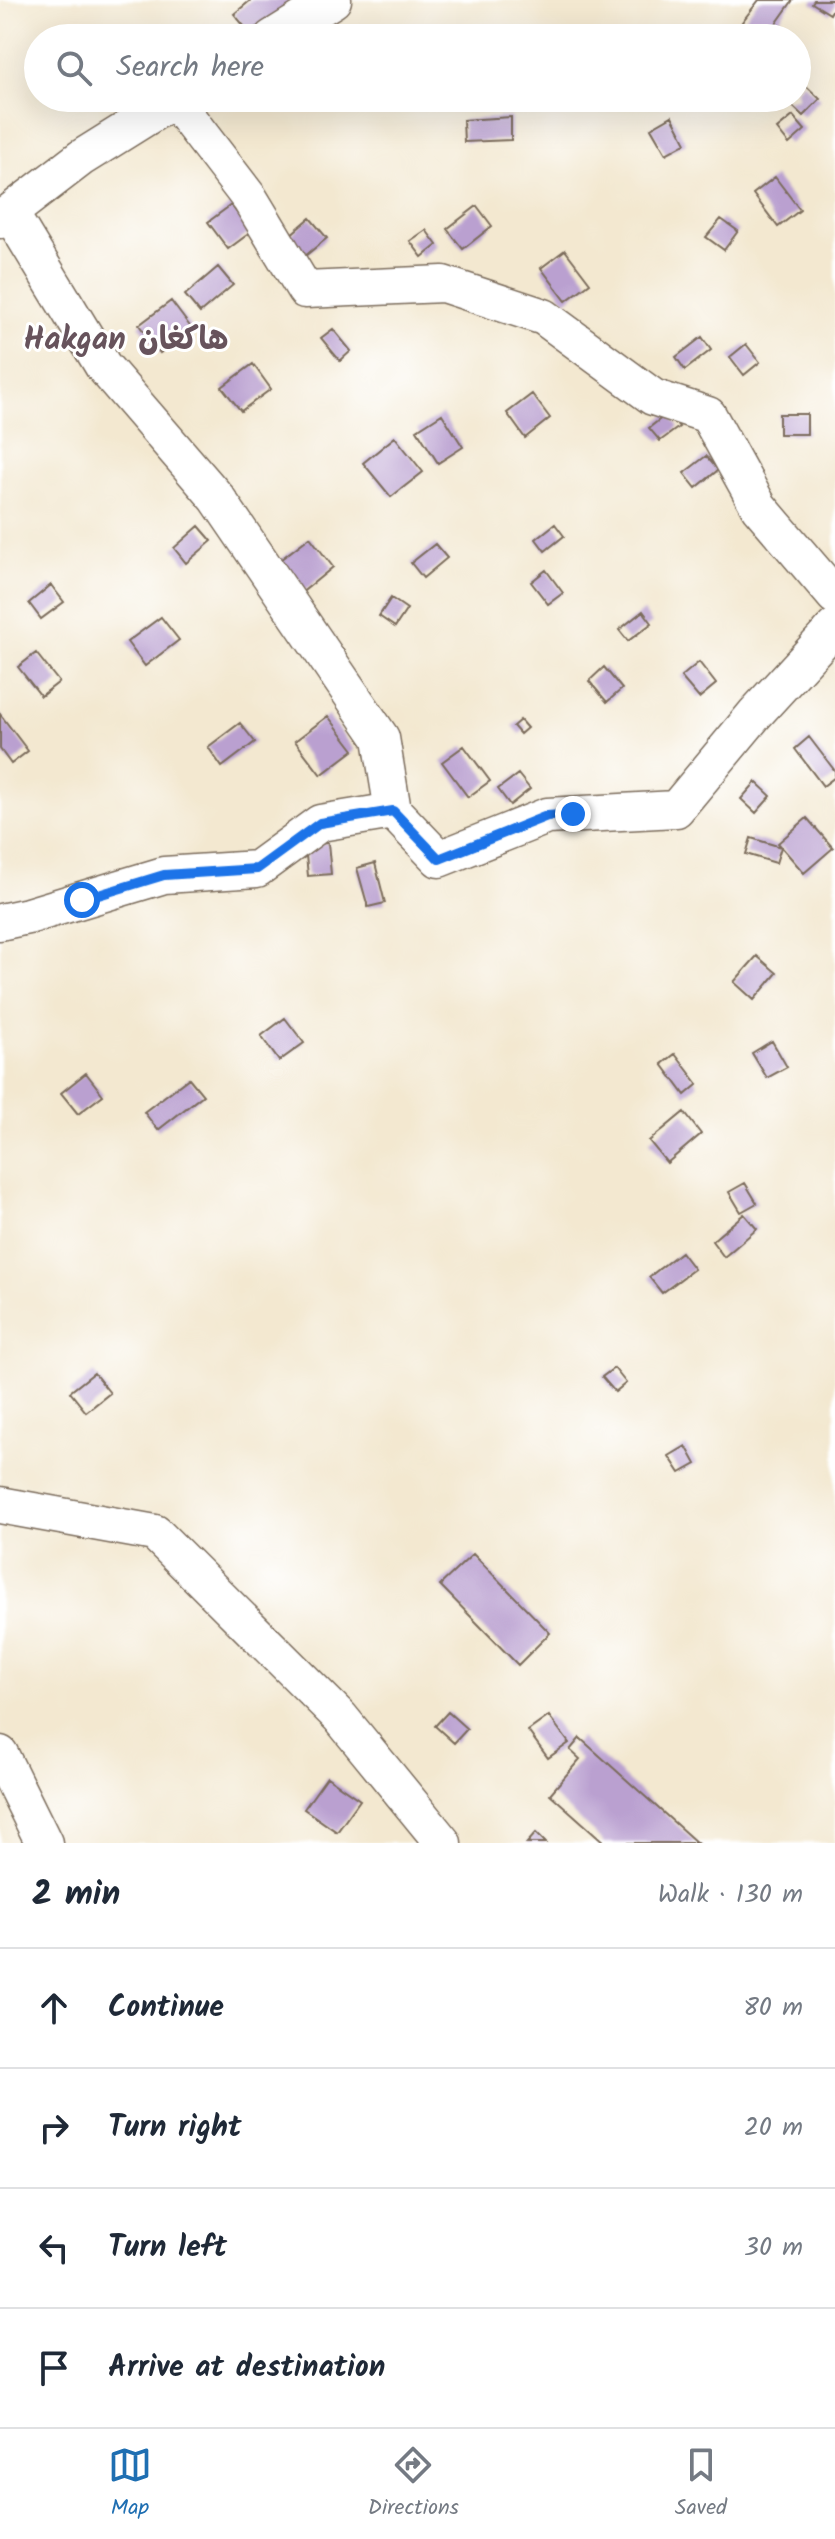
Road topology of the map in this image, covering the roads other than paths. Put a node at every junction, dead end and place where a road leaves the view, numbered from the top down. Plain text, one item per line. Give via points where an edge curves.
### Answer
1 (333, 0) edge
2 (294, 24) edge
3 (154, 112) edge
4 (185, 112) edge
5 (5, 216) edge
6 (835, 596) edge
7 (835, 627) edge
8 (393, 811) junction
9 (0, 922) edge
10 (0, 1505) edge
11 (0, 1754) edge
12 (44, 1843) edge
13 (443, 1843) edge

1 - 2 street
3 - 5 street via 81,158
4 - 6 street via 250,199 305,290 443,284 544,317 653,397 708,415 759,507
5 - 8 street via 103,366 217,498 381,738
7 - 8 street via 676,809 547,816 439,859
8 - 9 street via 320,823 257,869 164,875
10 - 13 street via 155,1533 340,1717
11 - 12 street

